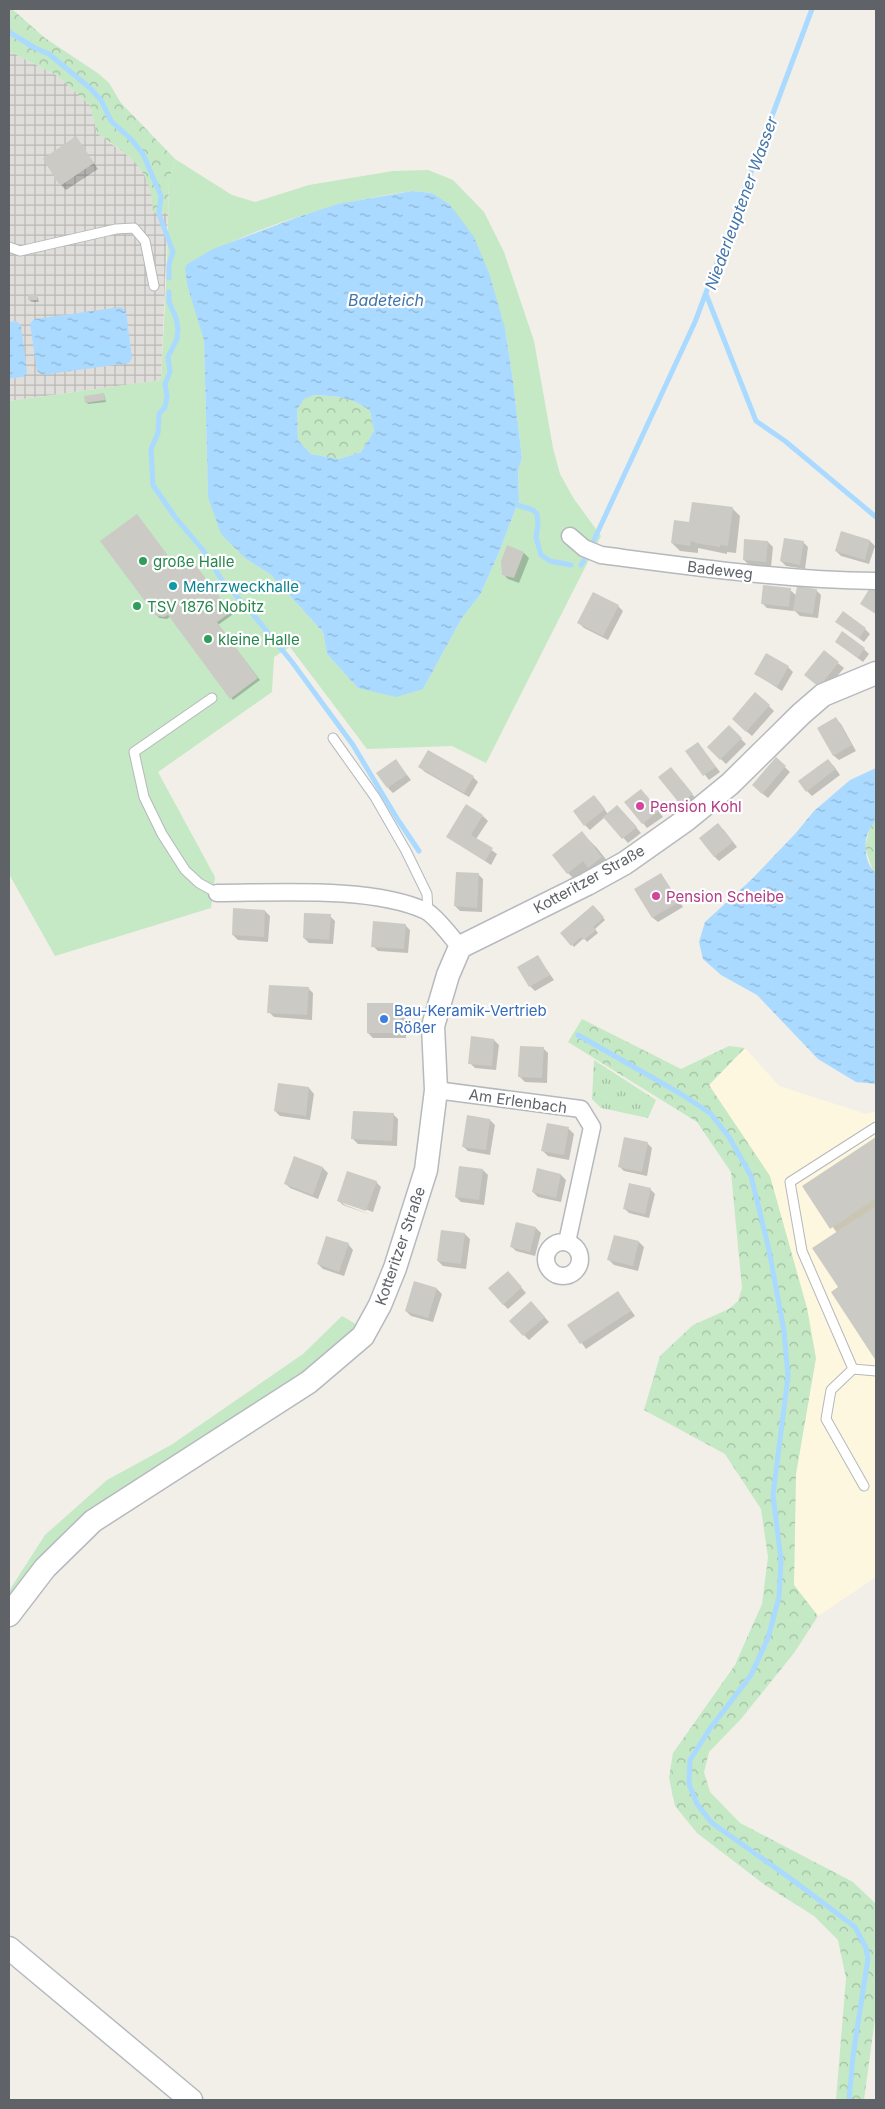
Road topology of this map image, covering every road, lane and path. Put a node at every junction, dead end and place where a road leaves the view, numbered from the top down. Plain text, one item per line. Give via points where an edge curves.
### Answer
1 (9, 247) edge
2 (154, 286) dead end
3 (570, 536) dead end
4 (876, 581) edge
5 (876, 673) edge
6 (212, 698) dead end
7 (333, 738) dead end
8 (217, 893) joint
9 (428, 912) junction
10 (460, 947) junction
11 (436, 1090) junction
12 (876, 1127) edge
13 (567, 1242) dead end
14 (853, 1369) junction
15 (876, 1370) edge
16 (864, 1486) dead end
17 (9, 1615) edge
18 (9, 1948) edge
19 (191, 2100) edge

1 - 2 lane via 20,251 116,228 134,228 145,241
3 - 4 street, Badeweg via 584,548 601,555 800,579
5 - 10 street, Kotteritzer Straße via 823,695 730,784 625,863
6 - 8 lane via 134,752 144,797 162,834 186,870 199,883
7 - 9 lane via 375,797 406,851 427,894
8 - 9 street via 379,897
9 - 10 street
10 - 11 street, Kotteritzer Straße via 433,1026
11 - 13 street, Am Erlenbach via 581,1109 592,1127
11 - 17 street, Kotteritzer Straße via 426,1170 395,1268 363,1336 309,1382 92,1521 46,1568
12 - 14 lane via 790,1182 802,1251
14 - 15 lane
14 - 16 lane via 831,1390 826,1419
18 - 19 street

